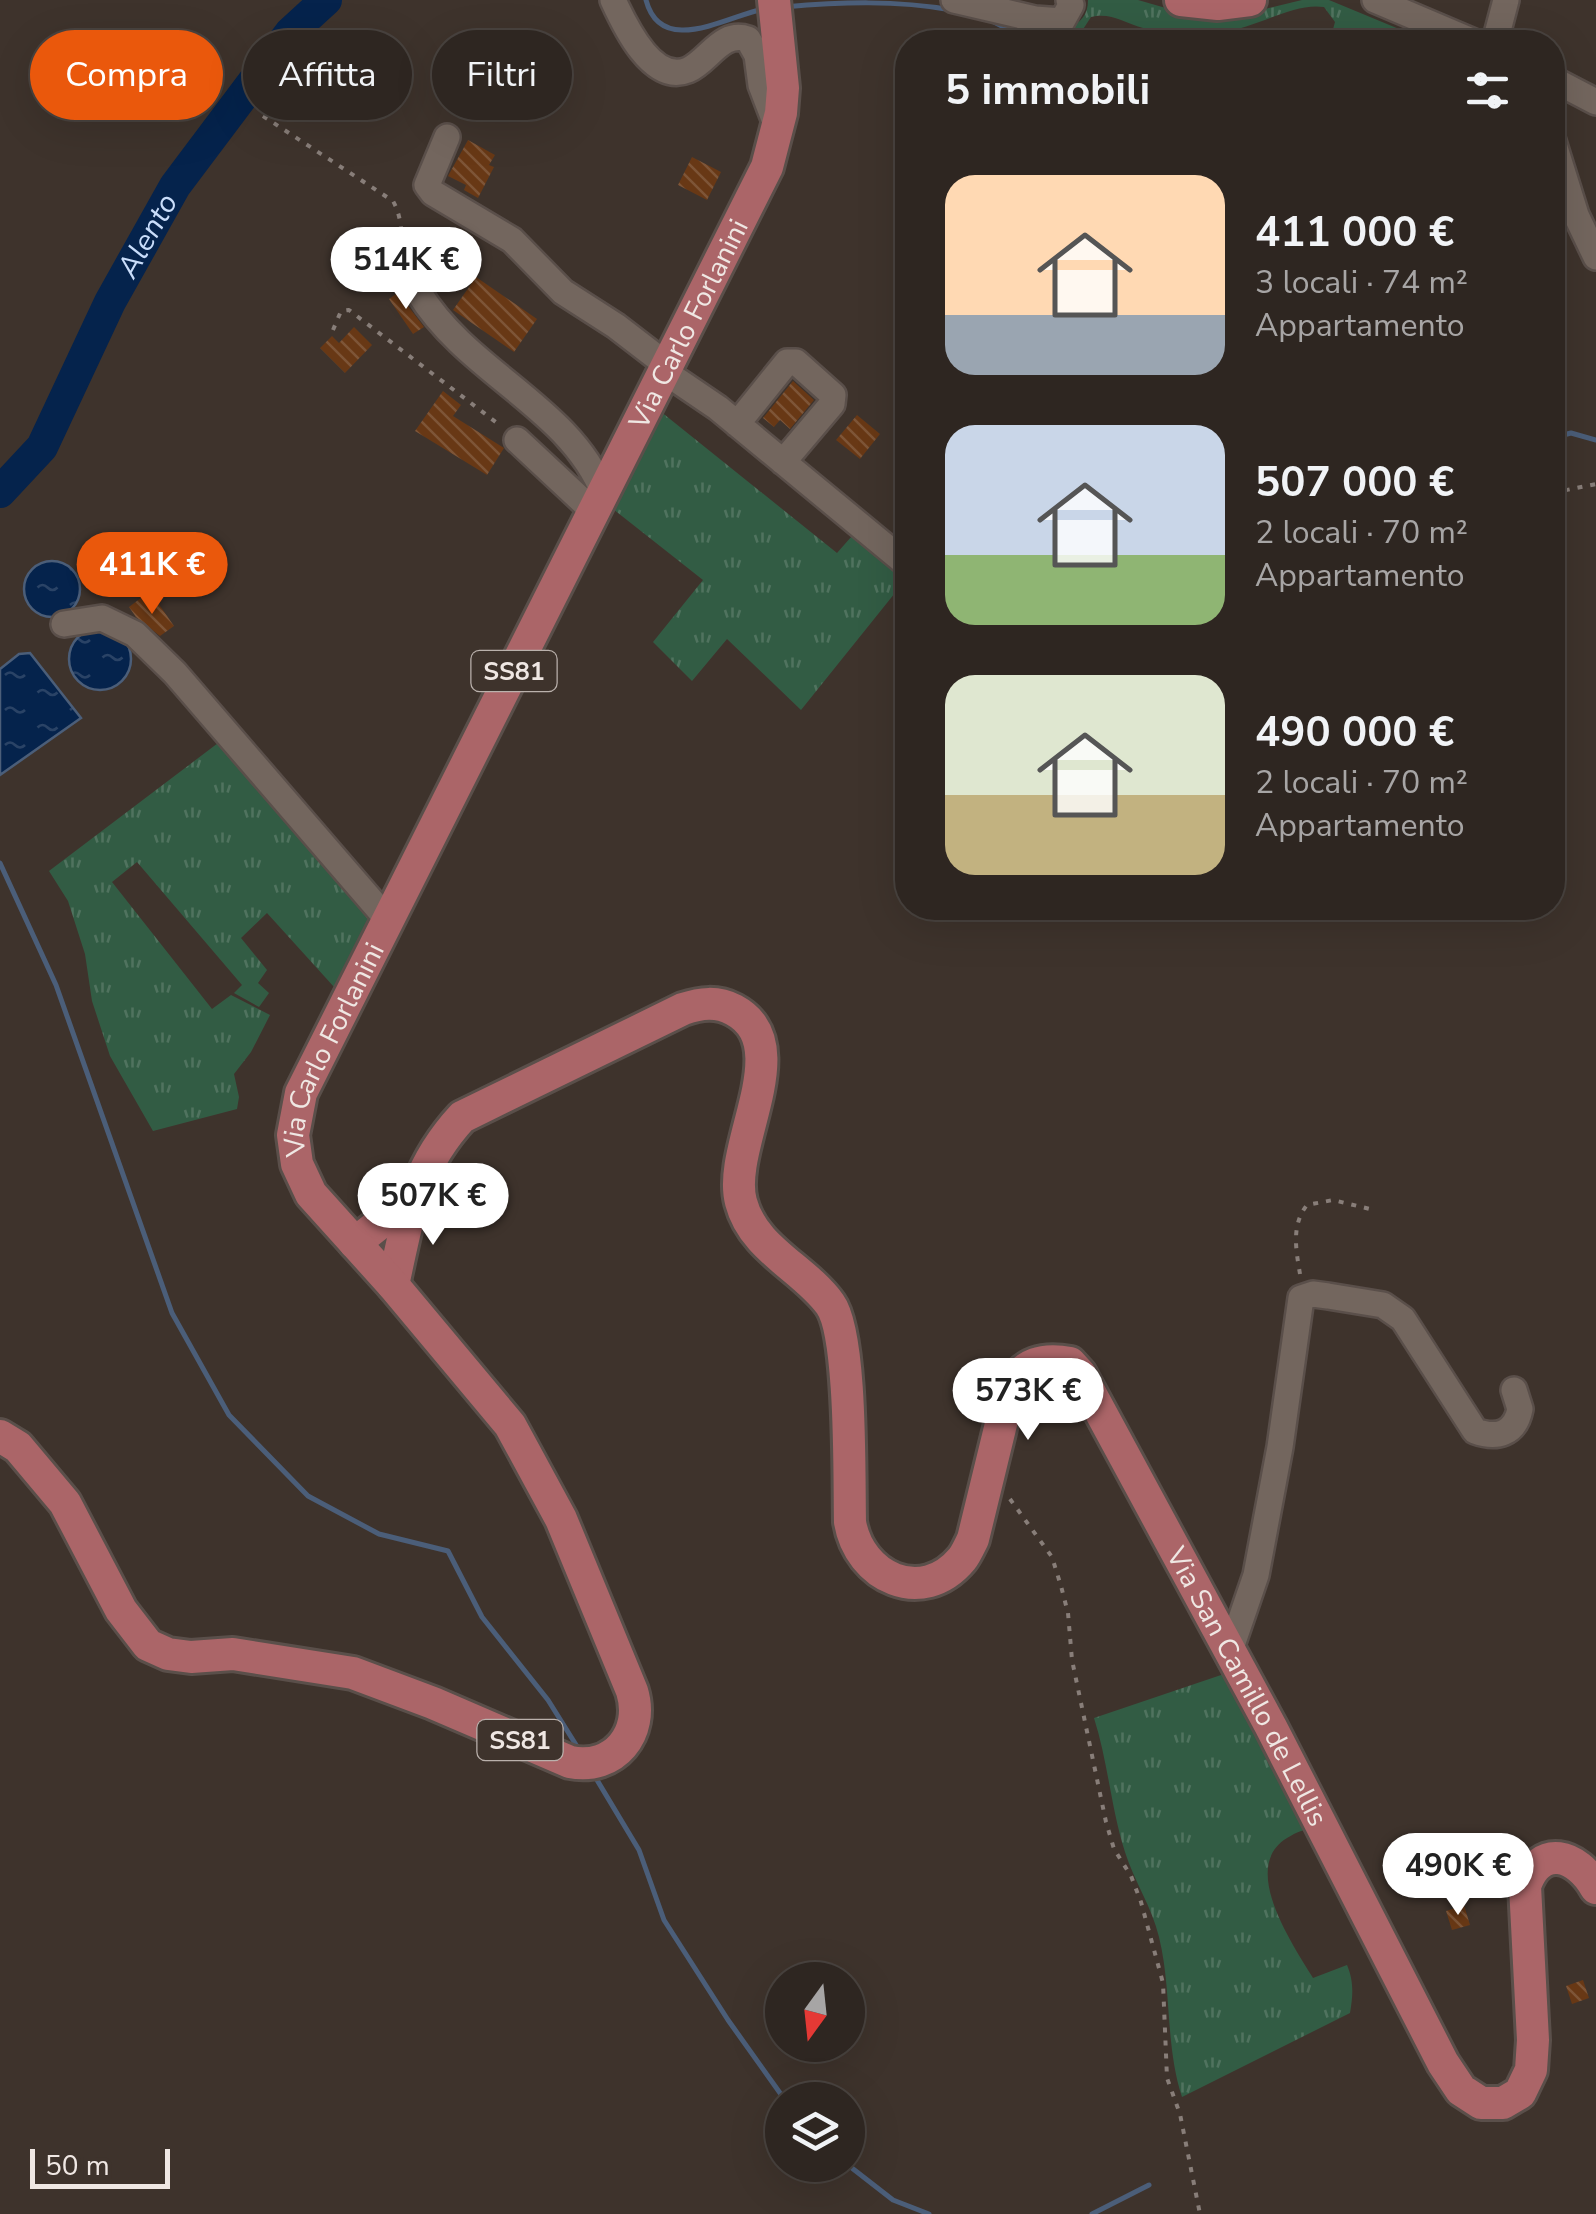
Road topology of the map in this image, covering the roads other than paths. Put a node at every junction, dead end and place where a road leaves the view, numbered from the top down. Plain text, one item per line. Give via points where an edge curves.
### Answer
1 (613, 0) edge
2 (774, 0) edge
3 (954, 0) edge
4 (1068, 0) edge
5 (1181, 0) edge
6 (1250, 0) edge
7 (1506, 0) edge
8 (1385, 2) edge
9 (1442, 30) edge
10 (1498, 30) edge
11 (1565, 86) edge
12 (1596, 102) edge
13 (778, 127) junction
14 (447, 137) dead end
15 (1565, 180) edge
16 (1596, 257) edge
17 (419, 292) road end
18 (667, 369) junction
19 (736, 424) junction
20 (518, 440) road end
21 (782, 462) junction
22 (599, 504) junction
23 (895, 553) edge
24 (64, 624) dead end
25 (388, 920) junction
26 (412, 1197) junction
27 (356, 1243) junction
28 (393, 1285) junction
29 (1514, 1390) dead end
30 (0, 1436) edge
31 (1230, 1651) junction
32 (1596, 1888) edge

1 - 13 street via 638,48 670,72 688,70 730,39 748,39
2 - 13 main road, Via Carlo Forlanini / SS81 via 783,88
3 - 4 street via 1062,21
5 - 6 main road
7 - 10 street
8 - 9 street
11 - 12 street
13 - 18 main road, Via Carlo Forlanini / SS81 via 756,191
14 - 18 street via 428,177 433,193 512,240 563,292
15 - 16 street
17 - 22 street via 486,367 568,434 594,471
18 - 19 street
18 - 22 main road, Via Carlo Forlanini / SS81
19 - 21 street
19 - 21 street via 787,362 796,362 834,395
20 - 22 street
21 - 23 street
22 - 25 main road, Via Carlo Forlanini / SS81
24 - 25 street via 102,618 135,634
25 - 27 main road, Via Carlo Forlanini / SS81 via 301,1093 292,1135 296,1164 311,1194
26 - 27 main road, Via San Camillo de Lellis
26 - 28 main road, Via San Camillo de Lellis
26 - 31 main road, Via San Camillo de Lellis via 437,1144 462,1117 683,1009 728,1007 752,1025 762,1050 739,1178 742,1206 759,1236 832,1306 844,1339 850,1522 870,1565 914,1582 943,1575 962,1559 1010,1387 1038,1362 1070,1363
27 - 28 main road, Via Carlo Forlanini / SS81
28 - 30 main road, Via Carlo Forlanini / SS81 via 510,1425 561,1519 635,1702 634,1726 609,1758 570,1762 352,1673 233,1654 168,1654 148,1645 121,1610 66,1503
29 - 31 street via 1520,1410 1512,1430 1475,1431 1402,1318 1383,1305 1313,1294 1300,1298 1256,1575
31 - 32 main road, Via San Camillo de Lellis via 1461,2090 1482,2102 1503,2103 1520,2093 1531,2070 1525,1886 1530,1872 1541,1861 1575,1861

